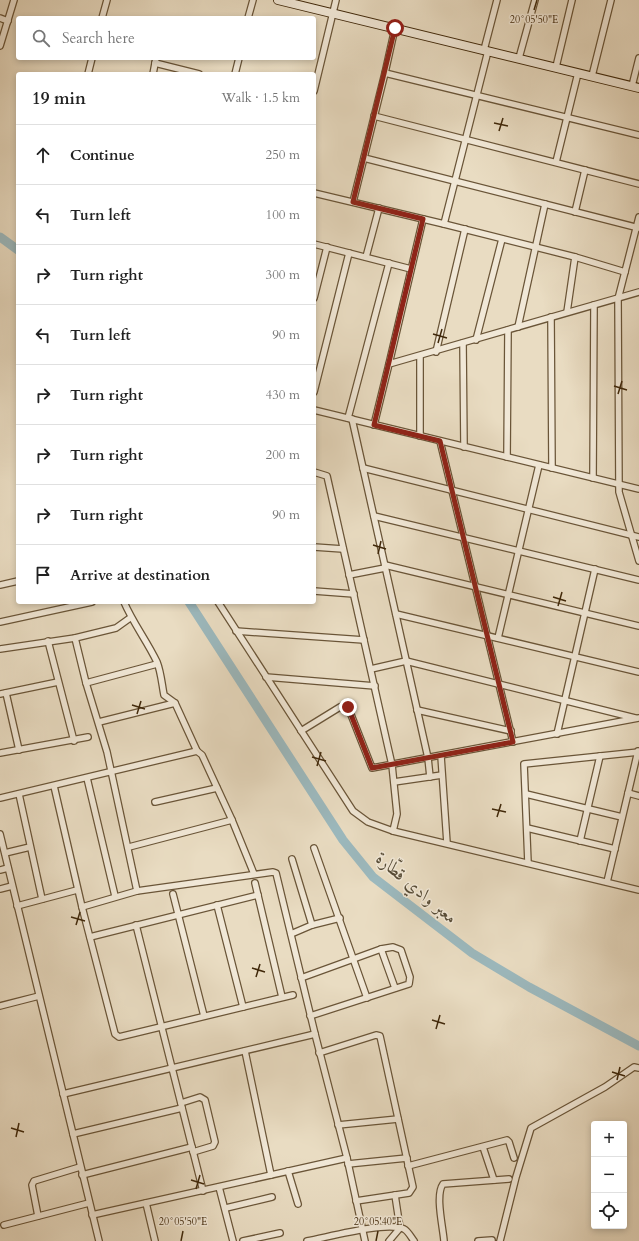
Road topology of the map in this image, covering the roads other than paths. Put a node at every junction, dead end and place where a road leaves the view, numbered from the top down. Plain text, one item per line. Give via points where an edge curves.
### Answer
1 (14, 0) edge
2 (107, 0) edge
3 (253, 0) edge
4 (278, 0) edge
5 (336, 0) edge
6 (496, 0) edge
7 (534, 0) edge
8 (572, 0) edge
9 (611, 0) edge
10 (333, 13) junction
11 (103, 16) edge
12 (249, 16) edge
13 (0, 18) edge
14 (8, 21) junction
15 (395, 28) junction
16 (0, 46) edge
17 (486, 50) junction
18 (519, 58) junction
19 (639, 58) edge
20 (92, 60) edge
21 (156, 60) edge
22 (238, 60) edge
23 (556, 68) junction
24 (88, 72) edge
25 (153, 72) edge
26 (193, 72) edge
27 (236, 72) edge
28 (385, 72) junction
29 (578, 73) junction
30 (592, 76) junction
31 (316, 82) edge
32 (636, 87) edge
33 (476, 96) junction
34 (374, 116) junction
35 (568, 117) junction
36 (639, 135) edge
37 (466, 138) junction
38 (364, 158) junction
39 (556, 162) junction
40 (584, 170) junction
41 (455, 181) junction
42 (639, 184) edge
43 (316, 193) edge
44 (353, 202) junction
45 (545, 204) junction
46 (379, 208) junction
47 (575, 212) junction
48 (639, 217) edge
49 (423, 219) junction
50 (444, 224) junction
51 (638, 228) edge
52 (465, 229) junction
53 (502, 238) junction
54 (316, 245) edge
55 (535, 247) junction
56 (327, 248) junction
57 (349, 253) junction
58 (366, 257) junction
59 (575, 257) junction
60 (389, 263) junction
61 (412, 269) junction
62 (625, 272) junction
63 (316, 290) edge
64 (639, 292) edge
65 (618, 299) junction
66 (594, 305) junction
67 (568, 312) junction
68 (551, 317) junction
69 (518, 327) junction
70 (508, 330) junction
71 (476, 340) junction
72 (463, 343) junction
73 (436, 352) junction
74 (420, 356) junction
75 (389, 364) junction
76 (316, 384) edge
77 (316, 410) edge
78 (350, 419) junction
79 (374, 425) junction
80 (420, 436) junction
81 (440, 441) junction
82 (464, 447) junction
83 (507, 457) junction
84 (539, 465) junction
85 (363, 468) junction
86 (552, 468) junction
87 (316, 473) edge
88 (593, 478) junction
89 (619, 484) junction
90 (639, 489) edge
91 (452, 490) junction
92 (528, 509) junction
93 (374, 516) junction
94 (632, 535) junction
95 (639, 537) edge
96 (464, 538) junction
97 (316, 547) edge
98 (343, 549) junction
99 (518, 551) junction
100 (639, 560) edge
101 (385, 566) junction
102 (595, 570) junction
103 (349, 575) junction
104 (639, 580) edge
105 (16, 581) edge
106 (0, 585) edge
107 (476, 587) junction
108 (316, 591) edge
109 (354, 594) junction
110 (508, 594) junction
111 (83, 604) edge
112 (125, 604) edge
113 (219, 604) edge
114 (584, 613) junction
115 (396, 614) junction
116 (130, 618) junction
117 (0, 622) edge
118 (639, 626) edge
119 (236, 631) junction
120 (487, 636) junction
121 (75, 638) junction
122 (498, 638) junction
123 (364, 640) junction
124 (48, 641) junction
125 (0, 649) edge
126 (575, 657) junction
127 (406, 661) junction
128 (157, 664) junction
129 (371, 669) junction
130 (639, 672) edge
131 (266, 677) junction
132 (58, 682) junction
133 (86, 683) junction
134 (499, 684) junction
135 (375, 686) junction
136 (6, 693) junction
137 (0, 694) edge
138 (564, 701) junction
139 (175, 704) junction
140 (417, 710) junction
141 (638, 719) edge
142 (99, 722) junction
143 (301, 730) junction
144 (511, 731) junction
145 (557, 734) junction
146 (88, 737) dead end
147 (74, 741) junction
148 (513, 742) junction
149 (19, 750) junction
150 (197, 751) junction
151 (638, 752) edge
152 (0, 753) edge
153 (441, 756) junction
154 (600, 756) junction
155 (428, 758) junction
156 (392, 765) junction
157 (112, 772) junction
158 (442, 775) junction
159 (430, 777) junction
160 (87, 778) junction
161 (394, 782) junction
162 (54, 786) junction
163 (217, 788) junction
164 (628, 793) junction
165 (19, 794) junction
166 (526, 794) junction
167 (639, 796) edge
168 (0, 798) edge
169 (155, 802) dead end
170 (587, 809) junction
171 (622, 817) junction
172 (232, 820) junction
173 (527, 828) junction
174 (393, 831) junction
175 (0, 834) edge
176 (580, 841) junction
177 (447, 843) junction
178 (30, 847) junction
179 (129, 847) junction
180 (314, 848) dead end
181 (614, 850) junction
182 (5, 853) junction
183 (292, 859) dead end
184 (528, 863) junction
185 (8, 868) junction
186 (0, 870) edge
187 (254, 874) junction
188 (607, 882) junction
189 (255, 883) dead end
190 (12, 886) junction
191 (0, 890) edge
192 (78, 890) junction
193 (639, 890) edge
194 (137, 891) junction
195 (173, 894) dead end
196 (258, 895) junction
197 (115, 896) junction
198 (42, 899) junction
199 (217, 905) junction
200 (17, 906) junction
201 (82, 907) junction
202 (177, 915) junction
203 (340, 918) junction
204 (136, 925) junction
205 (312, 925) junction
206 (291, 934) junction
207 (90, 937) junction
208 (381, 949) junction
209 (354, 959) junction
210 (301, 978) junction
211 (395, 988) junction
212 (293, 995) dead end
213 (39, 996) junction
214 (282, 997) junction
215 (367, 998) junction
216 (0, 1006) edge
217 (242, 1007) junction
218 (204, 1016) junction
219 (310, 1016) junction
220 (163, 1026) junction
221 (314, 1034) junction
222 (245, 1051) junction
223 (319, 1053) junction
224 (172, 1068) junction
225 (639, 1068) edge
226 (63, 1094) junction
227 (181, 1105) junction
228 (398, 1119) junction
229 (338, 1125) junction
230 (73, 1134) junction
231 (483, 1147) junction
232 (193, 1150) junction
233 (407, 1158) junction
234 (514, 1158) dead end
235 (348, 1161) junction
236 (408, 1166) junction
237 (80, 1167) junction
238 (288, 1171) junction
239 (82, 1175) junction
240 (271, 1175) junction
241 (509, 1178) dead end
242 (494, 1180) junction
243 (219, 1187) junction
244 (203, 1191) junction
245 (395, 1195) junction
246 (272, 1197) dead end
247 (356, 1202) junction
248 (89, 1203) junction
249 (146, 1203) junction
250 (298, 1204) dead end
251 (226, 1208) junction
252 (92, 1215) junction
253 (38, 1216) junction
254 (4, 1225) dead end
255 (400, 1228) junction
256 (362, 1230) junction
257 (280, 1233) dead end
258 (492, 1240) dead end
259 (99, 1241) edge
260 (155, 1241) edge
261 (233, 1241) edge
262 (243, 1241) edge
263 (307, 1241) edge
264 (365, 1241) edge
265 (390, 1241) edge
266 (414, 1241) edge
267 (444, 1241) edge
268 (478, 1241) edge
269 (500, 1241) edge

1 - 14 street
2 - 11 street
3 - 12 street
4 - 10 street
5 - 10 street
6 - 17 street
7 - 18 street
8 - 23 street
9 - 30 street
10 - 15 street
10 - 31 street
13 - 14 street
14 - 16 street
15 - 17 street
15 - 28 street
17 - 18 street
17 - 33 street
18 - 23 street
19 - 32 street
20 - 24 street
21 - 25 street
21 - 26 street
22 - 27 street
23 - 29 street
28 - 33 street
28 - 34 street
29 - 30 street
29 - 35 street
30 - 32 street
33 - 35 street
33 - 37 street
34 - 37 street
34 - 38 street
35 - 36 street
35 - 39 street
37 - 39 street
37 - 41 street
38 - 41 street
38 - 44 street
39 - 40 street
40 - 42 street
40 - 47 street
41 - 45 street
41 - 50 street
43 - 44 street
44 - 46 street
45 - 47 street
45 - 55 street
46 - 49 street
46 - 58 street
47 - 51 street
48 - 51 street
49 - 50 street
49 - 61 street
50 - 52 street
51 - 62 street
52 - 53 street
52 - 73 street
53 - 55 street
53 - 71 street
54 - 56 street
55 - 59 street
55 - 69 street
56 - 57 street
56 - 63 street
57 - 58 street
57 - 76 street
58 - 60 street
59 - 62 street
59 - 67 street
60 - 61 street
60 - 78 street
61 - 75 street
62 - 65 street
64 - 65 street
65 - 66 street
65 - 89 street
66 - 67 street
66 - 88 street
67 - 68 street
68 - 69 street
68 - 86 street
69 - 70 street
70 - 71 street
70 - 83 street
71 - 72 street
72 - 73 street
72 - 82 street
73 - 74 street
74 - 75 street
74 - 80 street
75 - 79 street
77 - 78 street
78 - 79 street
78 - 85 street
79 - 80 street
80 - 81 street
81 - 82 street
81 - 91 street
82 - 83 street
83 - 84 street
84 - 86 street
84 - 92 street
85 - 91 street
85 - 93 street
86 - 88 street
87 - 98 street via 327,476
88 - 89 street
89 - 90 street
89 - 94 street
91 - 92 street
91 - 96 street
92 - 94 street
92 - 99 street
93 - 96 street
93 - 101 street
94 - 95 street
94 - 100 street
96 - 99 street
96 - 107 street
97 - 98 street
98 - 103 street
99 - 102 street
99 - 110 street
101 - 103 street
101 - 107 street
101 - 115 street
102 - 104 street
102 - 114 street
103 - 109 street
105 - 106 street
107 - 110 street
107 - 120 street
108 - 109 street
109 - 123 street
110 - 114 street
110 - 122 street
111 - 117 street
112 - 116 street
113 - 119 street
114 - 118 street
114 - 126 street
115 - 120 street
115 - 127 street
116 - 121 street via 116,628
116 - 128 street
119 - 123 street
119 - 131 street
120 - 122 street
120 - 134 street
121 - 124 street
121 - 133 street
122 - 126 street
123 - 129 street
124 - 125 street
124 - 132 street
126 - 130 street
126 - 138 street
127 - 129 street
127 - 134 street
127 - 140 street
128 - 133 street
128 - 139 street via 164,695
129 - 135 street
131 - 135 street
131 - 143 street
132 - 136 street
132 - 147 street
133 - 142 street
134 - 138 street
134 - 144 street
135 - 156 street
136 - 137 street
136 - 149 street
138 - 141 street
138 - 145 street
139 - 142 street
139 - 150 street
140 - 144 street
140 - 155 street
141 - 145 street
142 - 157 street
143 - 156 street via 340,707 348,707 372,768
143 - 174 street via 353,811 368,822
144 - 148 street
145 - 148 street
146 - 147 street
147 - 149 street
148 - 153 street
149 - 152 street
150 - 157 street
150 - 163 street via 202,755
151 - 154 street
151 - 164 street
153 - 155 street
153 - 158 street
154 - 166 street via 524,764
154 - 170 street
155 - 156 street
155 - 159 street
156 - 161 street
157 - 160 street
157 - 179 street
158 - 159 street
158 - 177 street
159 - 161 street
160 - 162 street
160 - 197 street
161 - 174 street via 397,814
162 - 165 street
162 - 192 street
163 - 169 street
163 - 172 street
164 - 167 street
164 - 171 street
165 - 168 street
165 - 178 street
166 - 170 street
166 - 173 street
170 - 171 street
170 - 176 street
171 - 181 street
172 - 179 street
172 - 187 street
173 - 176 street
173 - 184 street
174 - 177 street
175 - 182 street
176 - 181 street
177 - 184 street
178 - 182 street
178 - 198 street
179 - 194 street
180 - 203 street
181 - 188 street
182 - 185 street
183 - 205 street
184 - 188 street
185 - 186 street
185 - 190 street
187 - 194 street
187 - 206 street via 276,873
188 - 193 street
189 - 196 street
190 - 191 street
190 - 200 street
192 - 198 street
192 - 201 street
194 - 197 street
195 - 202 street
196 - 199 street
196 - 214 street
197 - 201 street
198 - 200 street
199 - 202 street
199 - 217 street
200 - 213 street
201 - 207 street
202 - 204 street
202 - 218 street
203 - 205 street
203 - 209 street
204 - 207 street
204 - 220 street
205 - 206 street
206 - 210 street
207 - 220 street via 115,1034 118,1037
208 - 209 street
208 - 211 street
208 - 211 street via 393,947 401,950 410,977 409,984
209 - 210 street
209 - 215 street
210 - 219 street
211 - 215 street
212 - 214 street
213 - 216 street
213 - 226 street
214 - 217 street
215 - 219 street
217 - 218 street
218 - 220 street
219 - 221 street
220 - 224 street
221 - 222 street
221 - 223 street
222 - 224 street
222 - 240 street
223 - 228 street via 376,1035 380,1036
223 - 229 street
224 - 226 street
224 - 227 street
225 - 269 street via 634,1067 605,1087 531,1128
226 - 230 street
227 - 230 street
227 - 232 street
227 - 232 street via 200,1098 205,1100 215,1142 213,1146
228 - 229 street
228 - 233 street
229 - 235 street
230 - 237 street
231 - 234 street via 507,1140
231 - 236 street
231 - 242 street
232 - 239 street
232 - 244 street
233 - 235 street
233 - 236 street
235 - 238 street
235 - 247 street
236 - 245 street via 413,1187 409,1193
237 - 239 street
237 - 253 street via 34,1181 32,1186
238 - 240 street
238 - 250 street
239 - 248 street
240 - 243 street
241 - 242 street
242 - 267 street via 443,1184 440,1202
243 - 244 street
243 - 251 street
244 - 249 street
245 - 247 street
245 - 255 street
246 - 251 street
247 - 256 street
248 - 252 street
248 - 253 street
249 - 252 street
249 - 260 street
251 - 261 street
252 - 259 street
253 - 254 street
255 - 256 street via 395,1226
255 - 265 street
255 - 266 street via 406,1230
256 - 263 street
256 - 264 street
257 - 262 street
258 - 268 street

